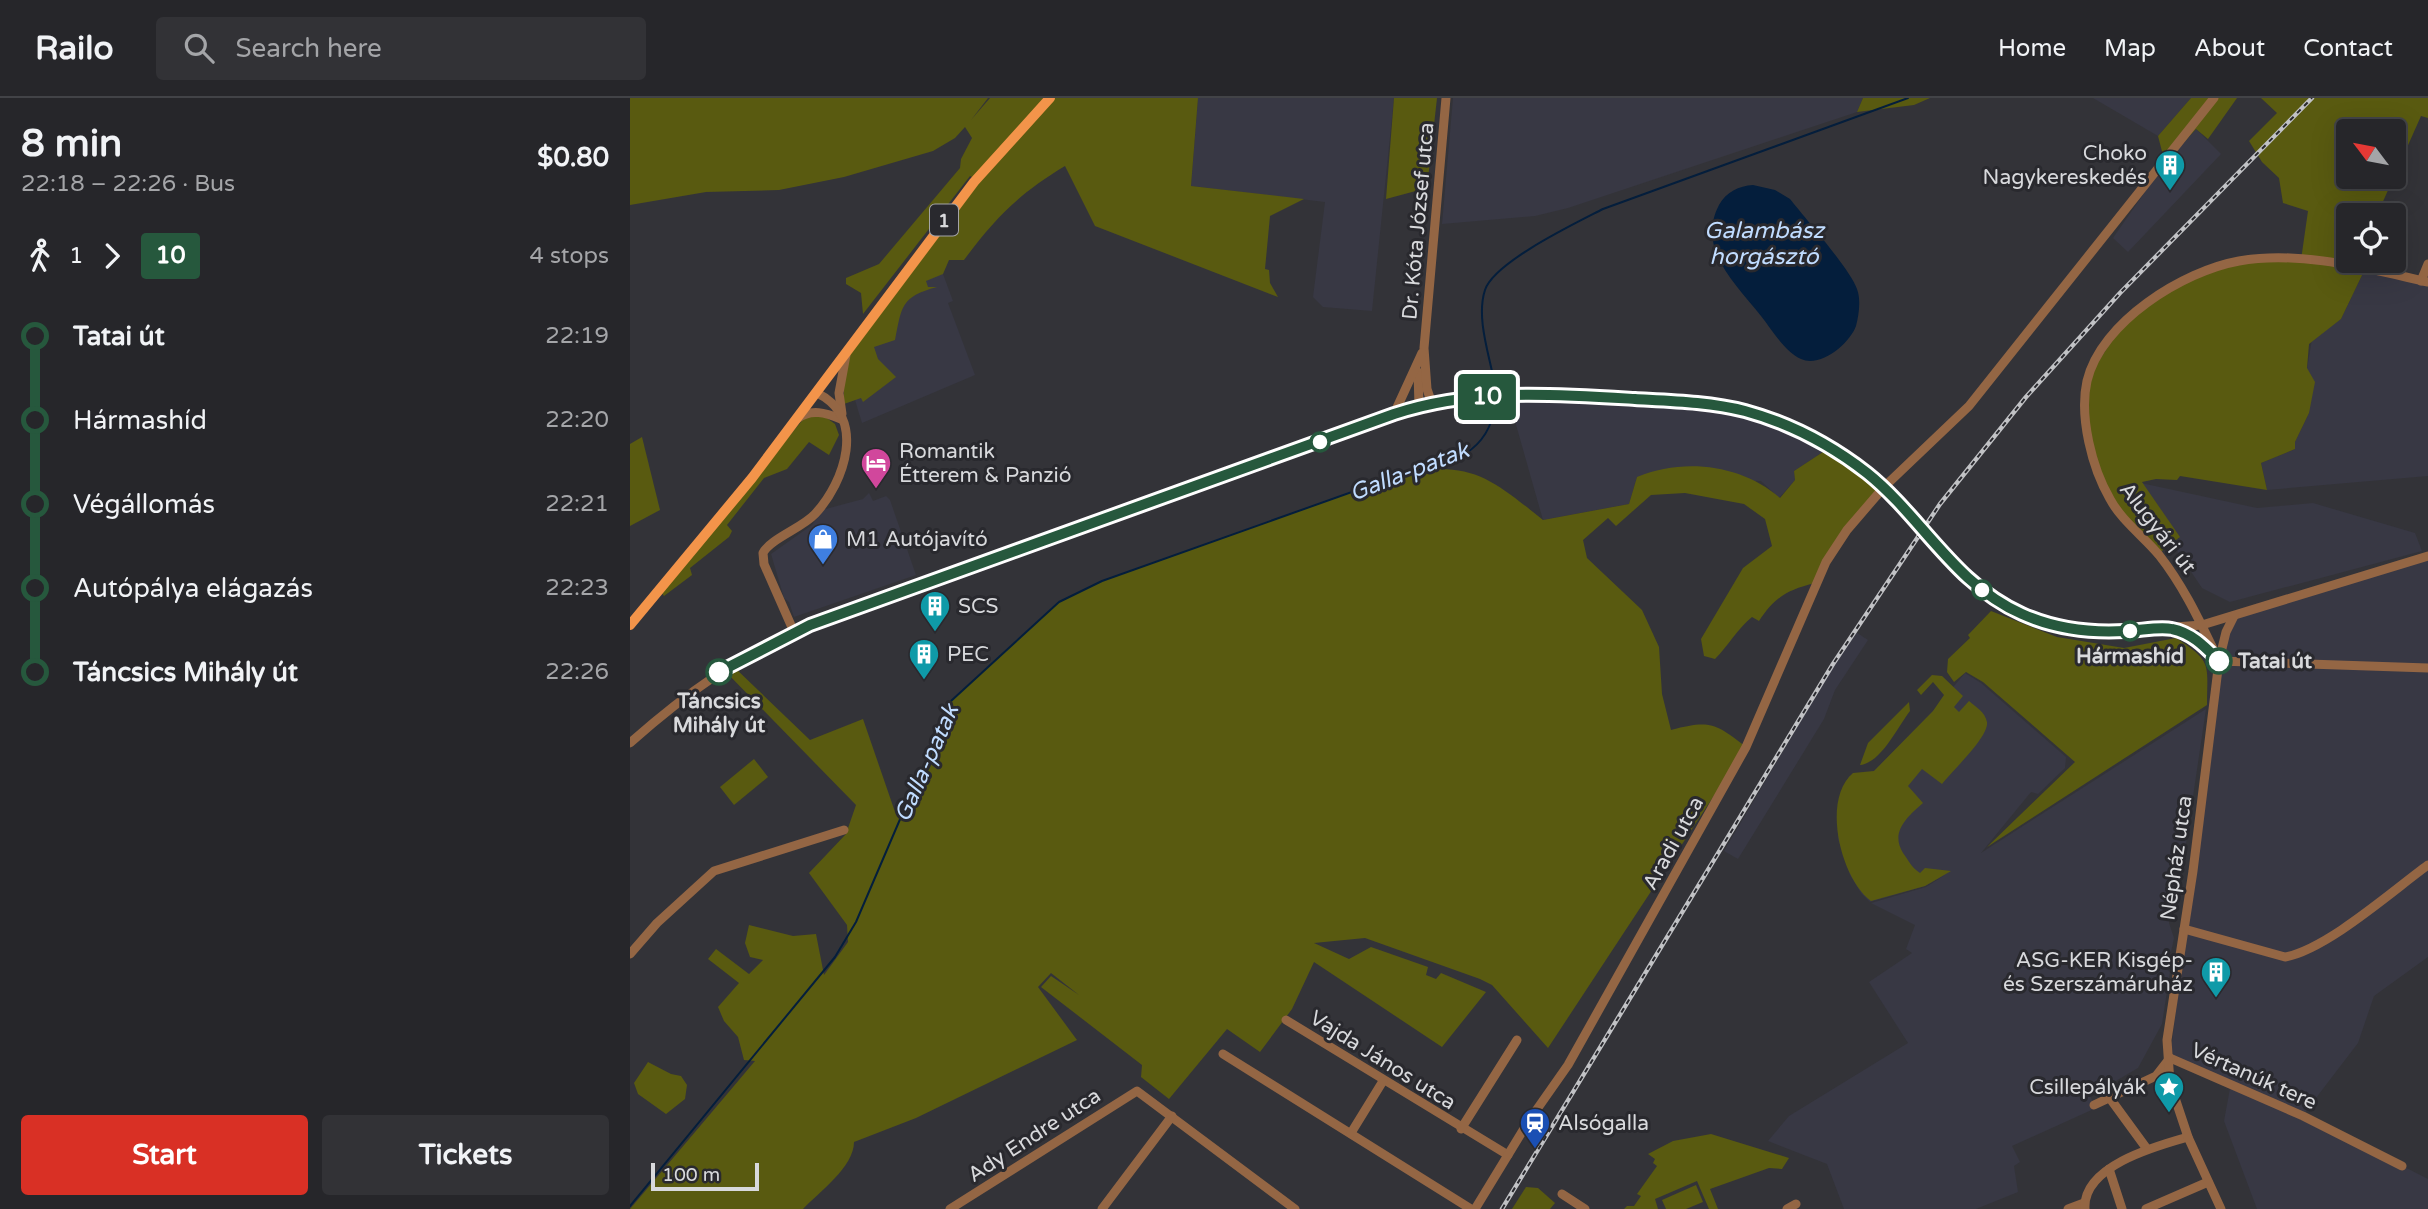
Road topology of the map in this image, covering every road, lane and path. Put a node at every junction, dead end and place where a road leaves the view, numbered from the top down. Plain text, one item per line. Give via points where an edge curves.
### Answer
1 (1050, 98) edge
2 (1446, 98) edge
3 (2214, 98) edge
4 (2428, 264) edge
5 (2425, 281) edge
6 (1424, 348) junction
7 (849, 350) junction
8 (1418, 364) junction
9 (817, 393) junction
10 (1432, 404) junction
11 (1419, 406) junction
12 (1394, 414) junction
13 (841, 419) junction
14 (794, 421) junction
15 (1884, 487) junction
16 (2428, 556) edge
17 (2234, 616) junction
18 (630, 625) edge
19 (2202, 625) junction
20 (2170, 628) junction
21 (794, 632) junction
22 (2219, 661) junction
23 (2428, 668) edge
24 (630, 741) edge
25 (844, 830) dead end
26 (2428, 865) edge
27 (2184, 929) junction
28 (630, 954) edge
29 (1286, 1020) dead end
30 (1517, 1040) dead end
31 (1223, 1054) dead end
32 (2171, 1058) junction
33 (1383, 1081) junction
34 (2109, 1097) junction
35 (2094, 1105) dead end
36 (1172, 1116) junction
37 (1461, 1129) junction
38 (1351, 1133) junction
39 (2188, 1137) junction
40 (2147, 1149) junction
41 (1508, 1155) junction
42 (2402, 1166) dead end
43 (2109, 1169) junction
44 (2208, 1182) junction
45 (1562, 1194) dead end
46 (1796, 1204) dead end
47 (2085, 1206) edge
48 (950, 1209) edge
49 (1102, 1209) edge
50 (1295, 1209) edge
51 (1473, 1209) edge
52 (1585, 1209) edge
53 (1787, 1209) edge
54 (2068, 1209) edge
55 (2122, 1209) edge
56 (2146, 1209) edge
57 (2221, 1209) edge

1 - 7 main road, 1 via 974,182
2 - 6 street, Dr. Kóta József utca
3 - 15 street via 1969,406
4 - 5 street
5 - 19 street, Alugyári út via 2320,262 2239,261 2184,280 2128,316 2104,346 2087,379 2085,408 2093,454 2110,500 2169,569
6 - 8 street, Dr. Kóta József utca
6 - 10 street, Dr. Kóta József utca
7 - 9 main road, 1
7 - 13 street via 842,366
8 - 11 street, Dr. Kóta József utca
8 - 12 street, Dr. Kóta József utca
9 - 13 street via 827,410
9 - 14 main road, 1
10 - 11 street
10 - 15 street via 1563,394 1689,402 1744,411 1817,440
11 - 12 street
12 - 21 street
13 - 14 street via 820,412
13 - 21 street via 848,454 824,503 795,531 762,553
14 - 18 main road, 1
15 - 20 street via 1966,579 2023,614 2094,633
15 - 41 street, Aradi utca via 1826,562 1746,747 1568,1065
16 - 17 street
17 - 19 street
17 - 22 street, Népház utca
19 - 20 street
19 - 22 street
20 - 22 street via 2200,643
21 - 24 street via 710,678
22 - 23 street
22 - 27 street, Népház utca
25 - 28 street via 714,871
26 - 27 street via 2302,954 2285,957
27 - 32 street, Népház utca via 2167,1040
29 - 33 street, Vajda János utca
30 - 37 street, Vajda János utca
31 - 38 street
32 - 34 street via 2156,1076
32 - 39 street, Vértanúk tere via 2170,1083
32 - 42 street, Vértanúk tere
33 - 37 street, Vajda János utca
33 - 38 street
34 - 35 street
34 - 40 street
36 - 48 street, Ady Endre utca via 1137,1091
36 - 49 street
36 - 50 street
37 - 41 street, Vajda János utca
38 - 51 street
39 - 40 street
39 - 44 street, Vértanúk tere
40 - 43 street
41 - 51 street, Aradi utca
43 - 47 street via 2093,1182
43 - 55 street
44 - 56 street
44 - 57 street, Vértanúk tere
45 - 52 street
46 - 53 street
47 - 54 street

